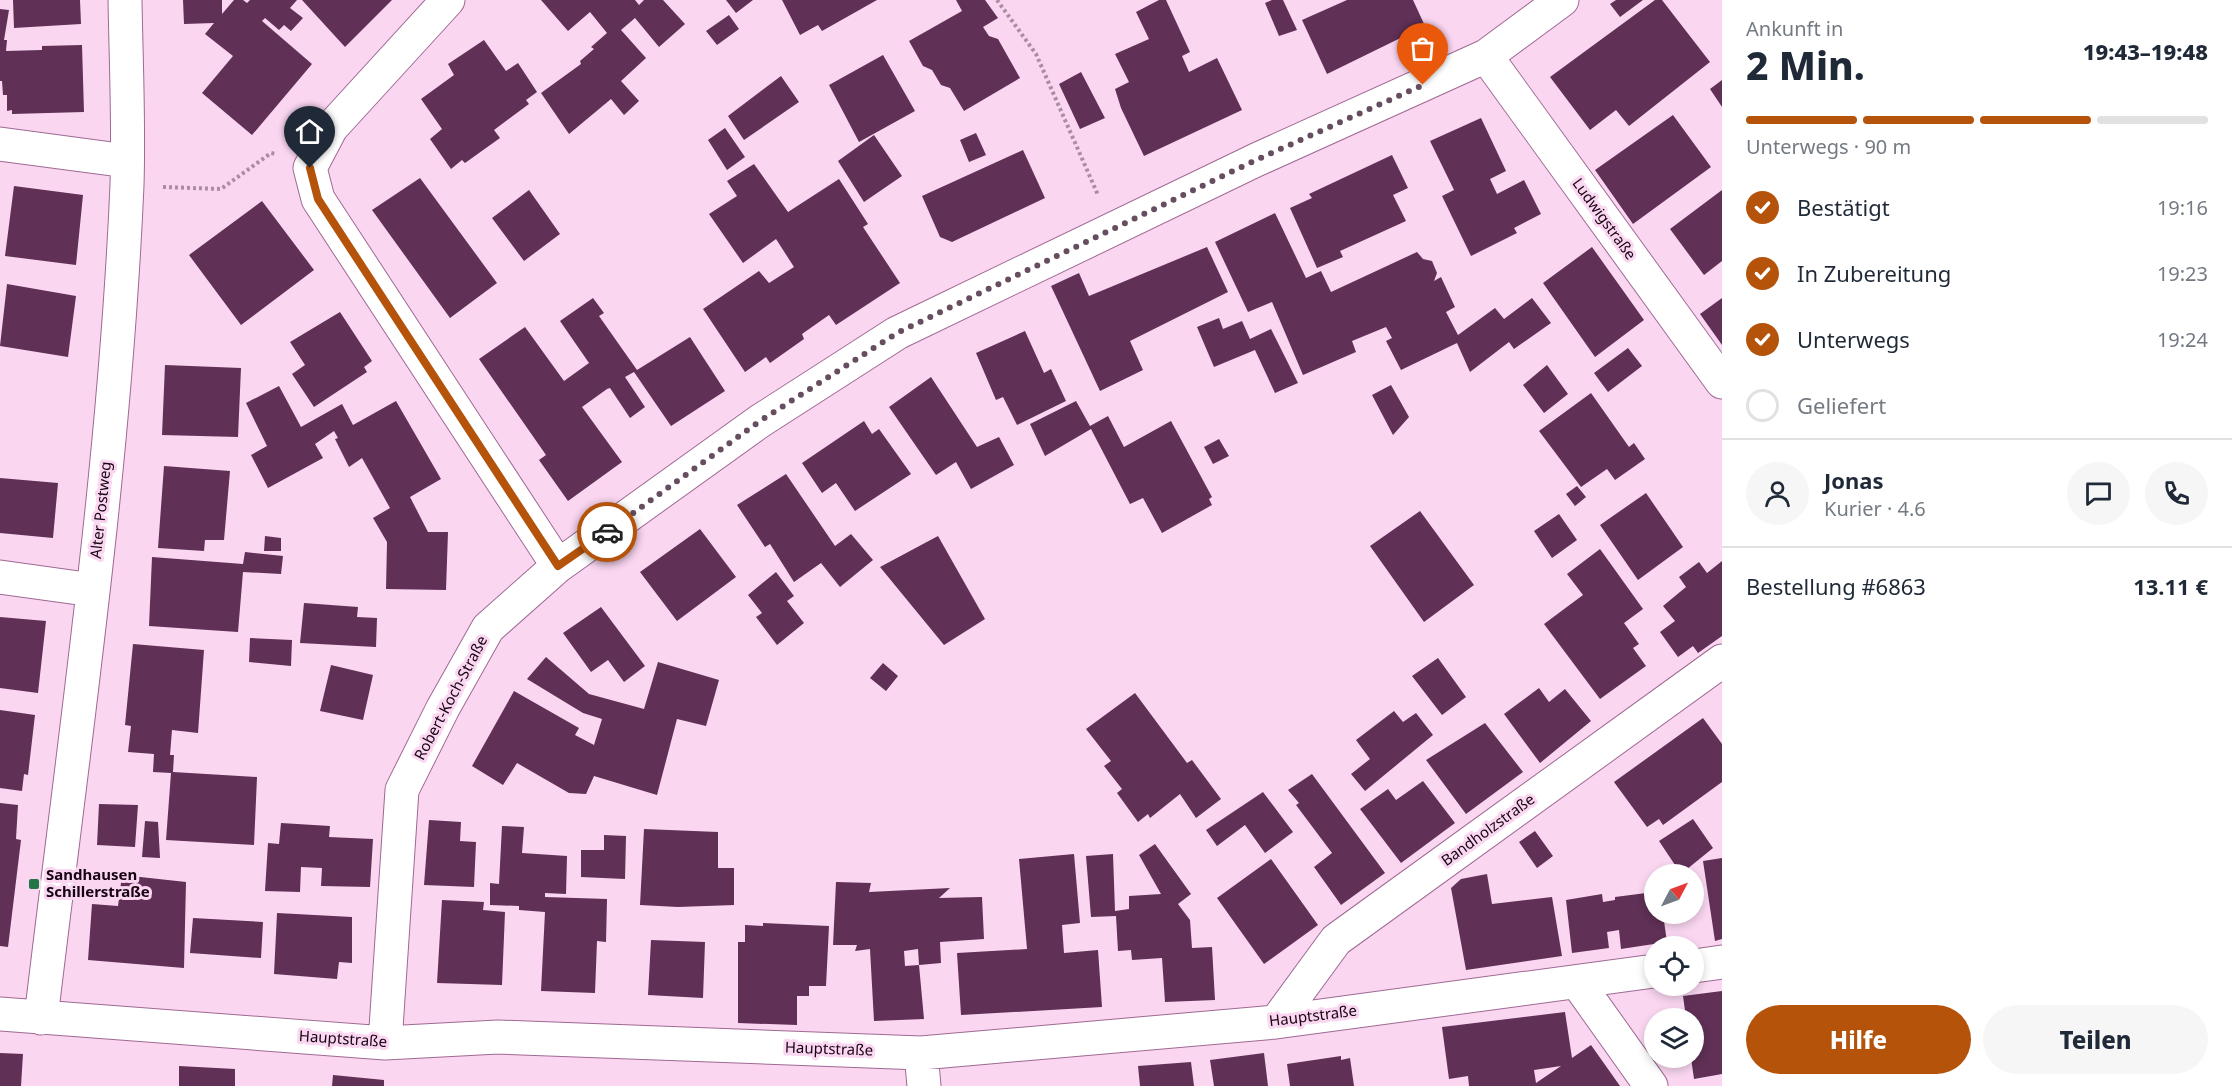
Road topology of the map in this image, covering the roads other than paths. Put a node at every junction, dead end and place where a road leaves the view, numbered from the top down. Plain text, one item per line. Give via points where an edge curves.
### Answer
1 (125, 0) edge
2 (448, 0) edge
3 (1562, 0) edge
4 (1486, 56) junction
5 (0, 144) edge
6 (127, 173) junction
7 (1722, 382) edge
8 (558, 566) junction
9 (0, 577) edge
10 (93, 590) junction
11 (1722, 661) edge
12 (1722, 962) edge
13 (1704, 965) edge
14 (1644, 972) edge
15 (1577, 982) junction
16 (0, 1014) edge
17 (41, 1018) junction
18 (1276, 1022) junction
19 (385, 1043) junction
20 (921, 1053) junction
21 (924, 1086) edge
22 (1652, 1086) edge

1 - 6 street, Alter Postweg
2 - 8 street via 331,128 310,168 318,199
3 - 4 street, Robert-Koch-Straße
4 - 7 street, Ludwigstraße
4 - 8 street, Robert-Koch-Straße via 1113,228 897,333 760,421
5 - 6 street
6 - 10 street, Alter Postweg via 114,381
8 - 19 street, Robert-Koch-Straße via 488,628 402,790
9 - 10 street
10 - 17 street, Alter Postweg
11 - 18 street, Bandholzstraße via 1336,940
12 - 13 street
14 - 15 street, Hauptstraße
15 - 18 street, Hauptstraße
15 - 22 street
16 - 17 street, Hauptstraße
17 - 19 street, Hauptstraße
18 - 20 street, Hauptstraße
19 - 20 street, Hauptstraße via 498,1037
20 - 21 street

